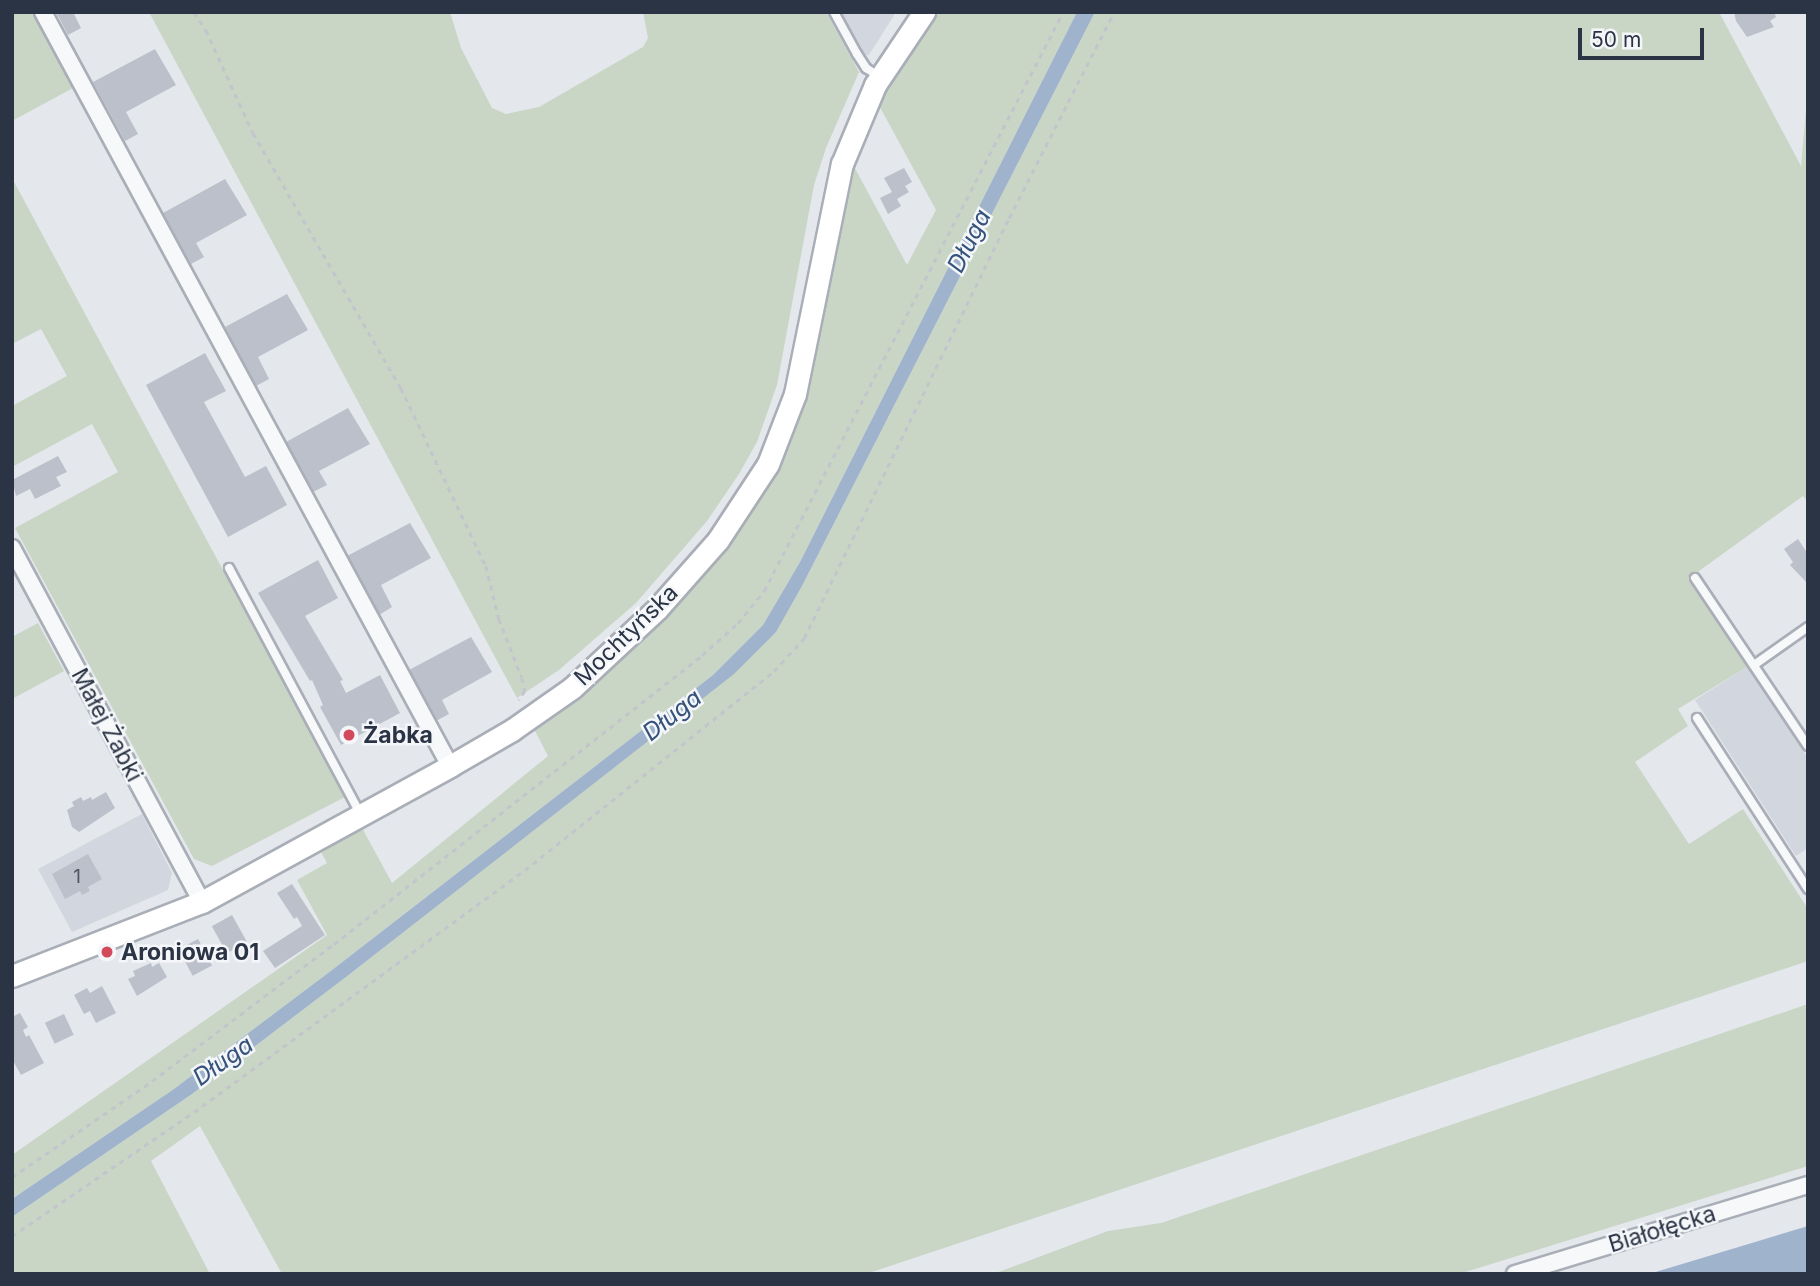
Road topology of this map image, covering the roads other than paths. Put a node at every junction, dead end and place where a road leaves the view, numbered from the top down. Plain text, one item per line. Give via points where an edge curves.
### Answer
1 (43, 12) edge
2 (834, 12) edge
3 (924, 12) edge
4 (880, 77) junction
5 (12, 548) edge
6 (229, 568) dead end
7 (1695, 578) dead end
8 (1808, 627) edge
9 (1754, 665) junction
10 (1698, 718) dead end
11 (1808, 746) edge
12 (450, 766) junction
13 (362, 816) junction
14 (1808, 889) edge
15 (201, 902) junction
16 (12, 976) edge
17 (1808, 1185) edge
18 (1515, 1274) edge

1 - 12 street
2 - 4 lane via 866,68
3 - 4 street, Mochtyńska
4 - 12 street, Mochtyńska via 842,164 795,394 768,464 745,504 666,599 598,666 544,710
5 - 15 street, Małej Żabki
6 - 13 lane
7 - 9 lane
8 - 9 lane
9 - 11 lane
10 - 14 lane
12 - 13 street, Mochtyńska
13 - 15 street, Mochtyńska
15 - 16 street, Mochtyńska
17 - 18 street, Białołęcka

